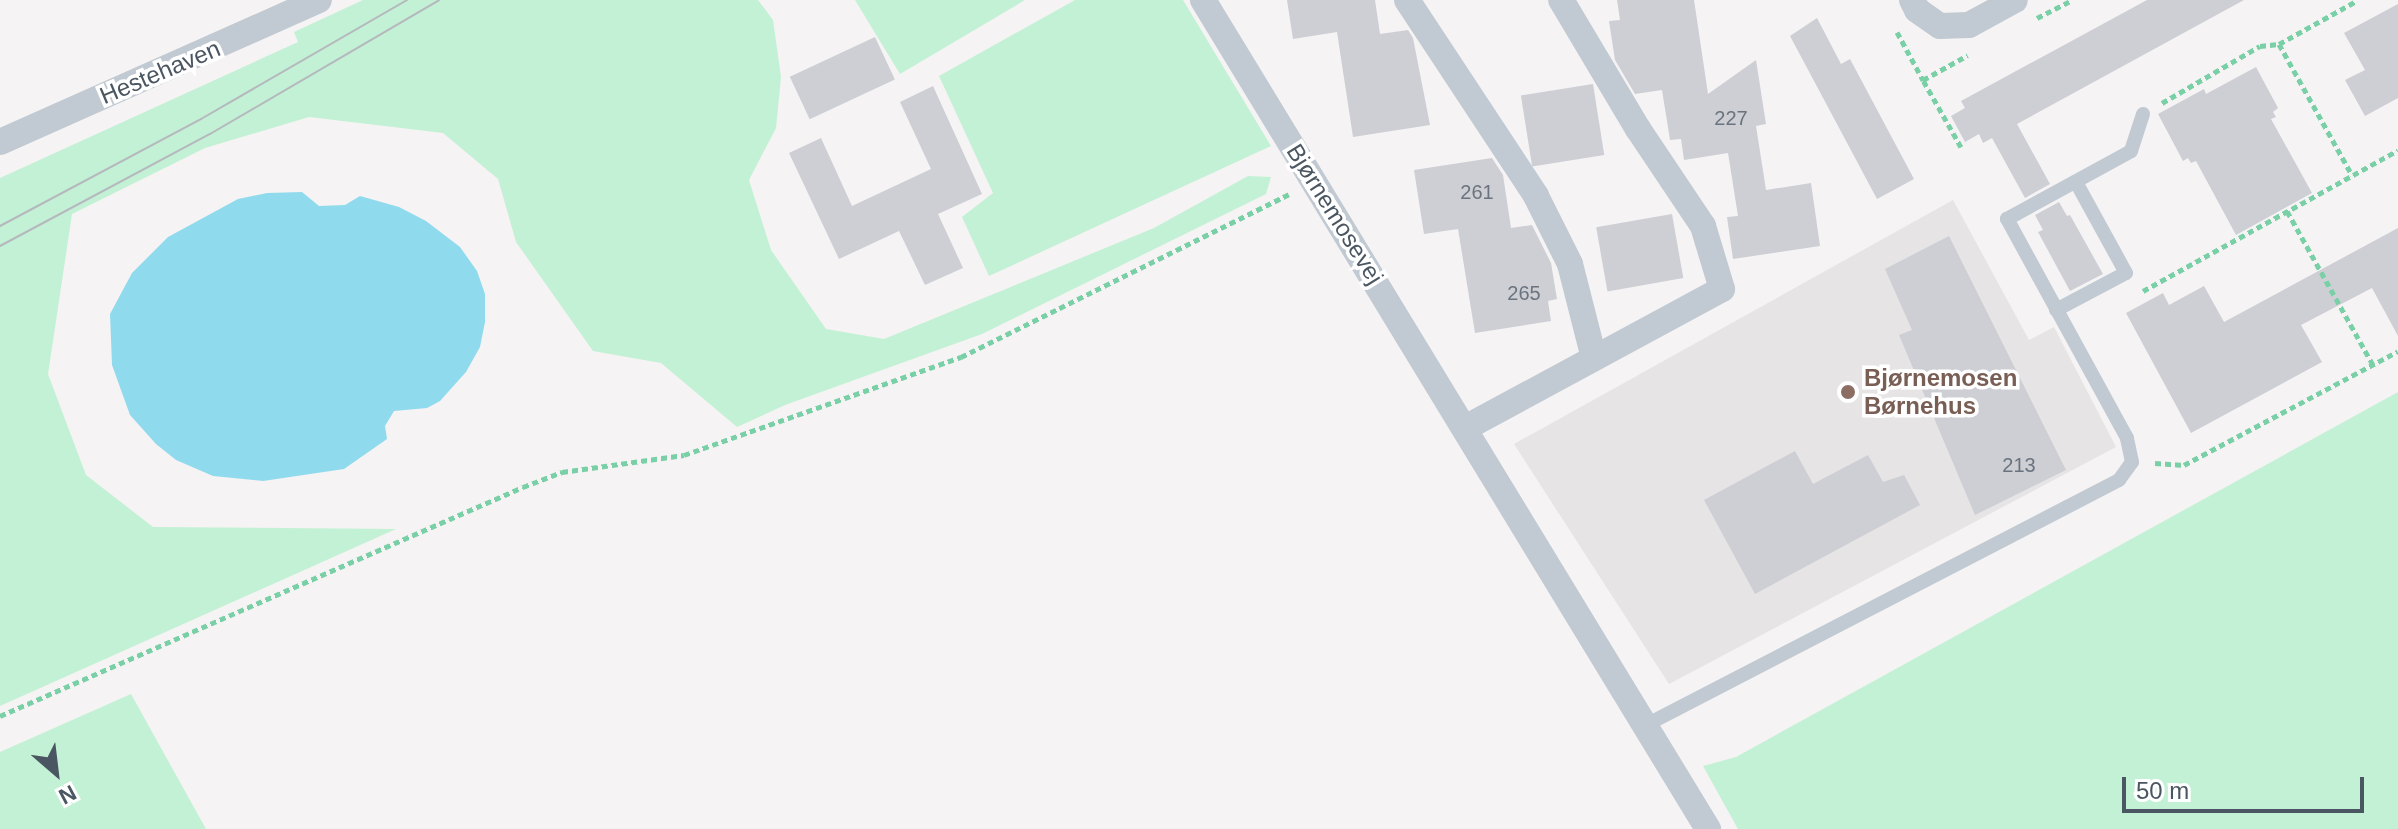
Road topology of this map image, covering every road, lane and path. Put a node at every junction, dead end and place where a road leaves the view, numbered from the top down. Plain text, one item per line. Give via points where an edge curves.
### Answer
1 (319, 0) edge
2 (1203, 0) edge
3 (1407, 0) edge
4 (1561, 0) edge
5 (1912, 0) edge
6 (2015, 0) edge
7 (2072, 0) edge
8 (2358, 0) edge
9 (2031, 22) dead end
10 (1894, 27) dead end
11 (2279, 44) junction
12 (1977, 51) dead end
13 (1923, 80) junction
14 (2143, 114) joint
15 (0, 142) edge
16 (1961, 147) dead end
17 (2398, 150) edge
18 (2352, 175) junction
19 (1315, 181) junction
20 (2076, 182) junction
21 (2287, 211) junction
22 (2137, 294) dead end
23 (2056, 310) junction
24 (2398, 351) edge
25 (1594, 358) junction
26 (2373, 365) junction
27 (1467, 427) junction
28 (2132, 462) junction
29 (0, 716) edge
30 (1646, 725) junction
31 (1708, 829) edge

1 - 15 street, Hestehaven
2 - 19 street, Bjørnemosevej
3 - 25 street via 1536,196 1570,264
4 - 25 street via 1703,226 1722,289
5 - 6 street via 1940,26 1969,25
7 - 9 path
8 - 11 path
10 - 13 path
11 - 14 path via 2260,46
11 - 18 path
12 - 13 path
13 - 16 path
14 - 20 lane via 2131,151
17 - 18 path
18 - 21 path
19 - 27 street, Bjørnemosevej
19 - 29 path via 961,357 695,452 574,470 523,487
20 - 23 lane via 2007,219
20 - 23 lane via 2126,273
21 - 22 path
21 - 26 path
23 - 28 lane via 2127,438
24 - 26 path
25 - 27 street
26 - 28 path via 2184,465
27 - 30 street, Bjørnemosevej
28 - 30 lane via 2119,480 2093,495
30 - 31 street, Bjørnemosevej

